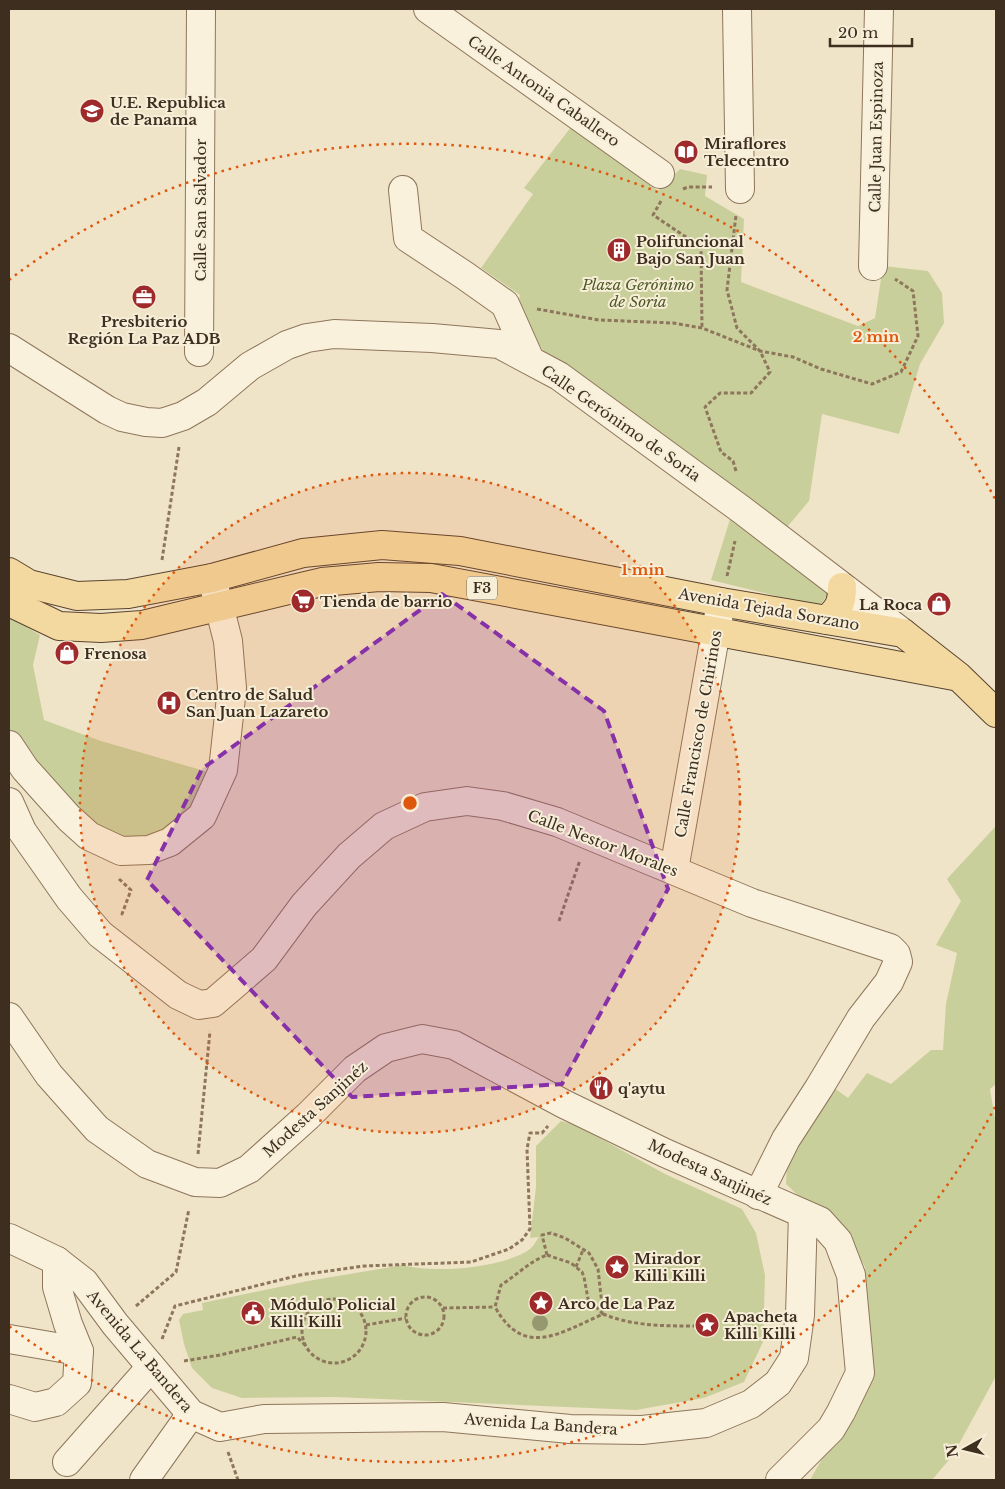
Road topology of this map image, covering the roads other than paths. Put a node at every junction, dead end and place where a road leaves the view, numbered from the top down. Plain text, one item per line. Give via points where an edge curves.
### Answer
1 (200, 9) edge
2 (428, 9) edge
3 (738, 9) edge
4 (879, 9) edge
5 (668, 187) road end
6 (740, 189) road end
7 (404, 190) dead end
8 (873, 266) road end
9 (9, 348) edge
10 (199, 352) dead end
11 (530, 360) junction
12 (9, 572) edge
13 (212, 578) junction
14 (842, 587) junction
15 (9, 602) edge
16 (721, 602) junction
17 (219, 607) junction
18 (863, 615) junction
19 (827, 620) junction
20 (716, 632) junction
21 (846, 656) junction
22 (958, 676) junction
23 (996, 712) edge
24 (9, 745) edge
25 (9, 802) edge
26 (674, 870) junction
27 (9, 1016) edge
28 (758, 1195) junction
29 (803, 1214) junction
30 (9, 1238) edge
31 (57, 1261) junction
32 (9, 1340) edge
33 (79, 1351) junction
34 (151, 1367) junction
35 (9, 1399) edge
36 (191, 1414) junction
37 (67, 1462) dead end
38 (144, 1480) edge
39 (780, 1480) edge

1 - 10 street, Calle San Salvador
2 - 5 street, Calle Antonia Caballero
3 - 6 street
4 - 8 street, Calle Juan Espinoza
7 - 11 street via 408,238 505,304
9 - 11 street, Calle Gerónimo de Soria via 107,410 122,417 162,423 183,416 207,402 250,366 287,345 307,338 334,334 499,344
11 - 14 street, Calle Gerónimo de Soria via 560,376
12 - 13 main road, Avenida Tejada Sorzano / F3 via 29,584 77,596 128,594
13 - 16 main road, Avenida Tejada Sorzano / F3 via 303,553 382,545 460,550
13 - 17 street
14 - 18 street, Calle Gerónimo de Soria
14 - 19 main road via 838,609
15 - 17 main road, Avenida Tejada Sorzano / F3 via 59,626 101,628 142,625
16 - 19 main road, Avenida Tejada Sorzano / F3
16 - 20 street, Calle Francisco de Chirinos
17 - 20 main road, Avenida Tejada Sorzano / F3 via 322,582 379,577 431,578
17 - 24 street via 228,641 232,688 223,770 202,816 170,842 149,850 120,851 89,836 25,769
18 - 19 main road, Avenida Tejada Sorzano / F3
18 - 21 main road via 861,641
18 - 22 main road, Avenida Tejada Sorzano / F3 via 903,633
20 - 21 main road, Avenida Tejada Sorzano / F3
20 - 26 street, Calle Francisco de Chirinos
21 - 22 main road, Avenida Tejada Sorzano / F3
22 - 23 main road, Avenida Tejada Sorzano / F3
25 - 26 street, Calle Nestor Morales via 22,831 69,898 100,934 178,995 199,1005 213,1003 264,959 304,905 349,856 384,826 425,807 467,801 502,806 557,822
26 - 28 street, Calle Nestor Morales via 752,903 890,948 896,954 898,962 889,982 861,1018 786,1139
27 - 28 street, Modesta Sanjinéz via 49,1075 97,1129 147,1164 195,1182 220,1183 249,1170 355,1069 386,1048 422,1039 454,1044 564,1104
28 - 29 street, Modesta Sanjinéz
29 - 36 street, Avenida La Bandera via 800,1316 794,1358 778,1383 751,1404 706,1423 642,1430 570,1429 443,1417 264,1419 220,1427
29 - 39 street via 820,1221 838,1241 851,1275 860,1373 842,1412 830,1429
30 - 31 street, Avenida La Bandera
31 - 33 street via 57,1286
31 - 34 street, Avenida La Bandera via 84,1282
32 - 33 street
33 - 35 street via 76,1383 56,1402 35,1407
34 - 36 street, Avenida La Bandera
34 - 37 street
36 - 38 street

